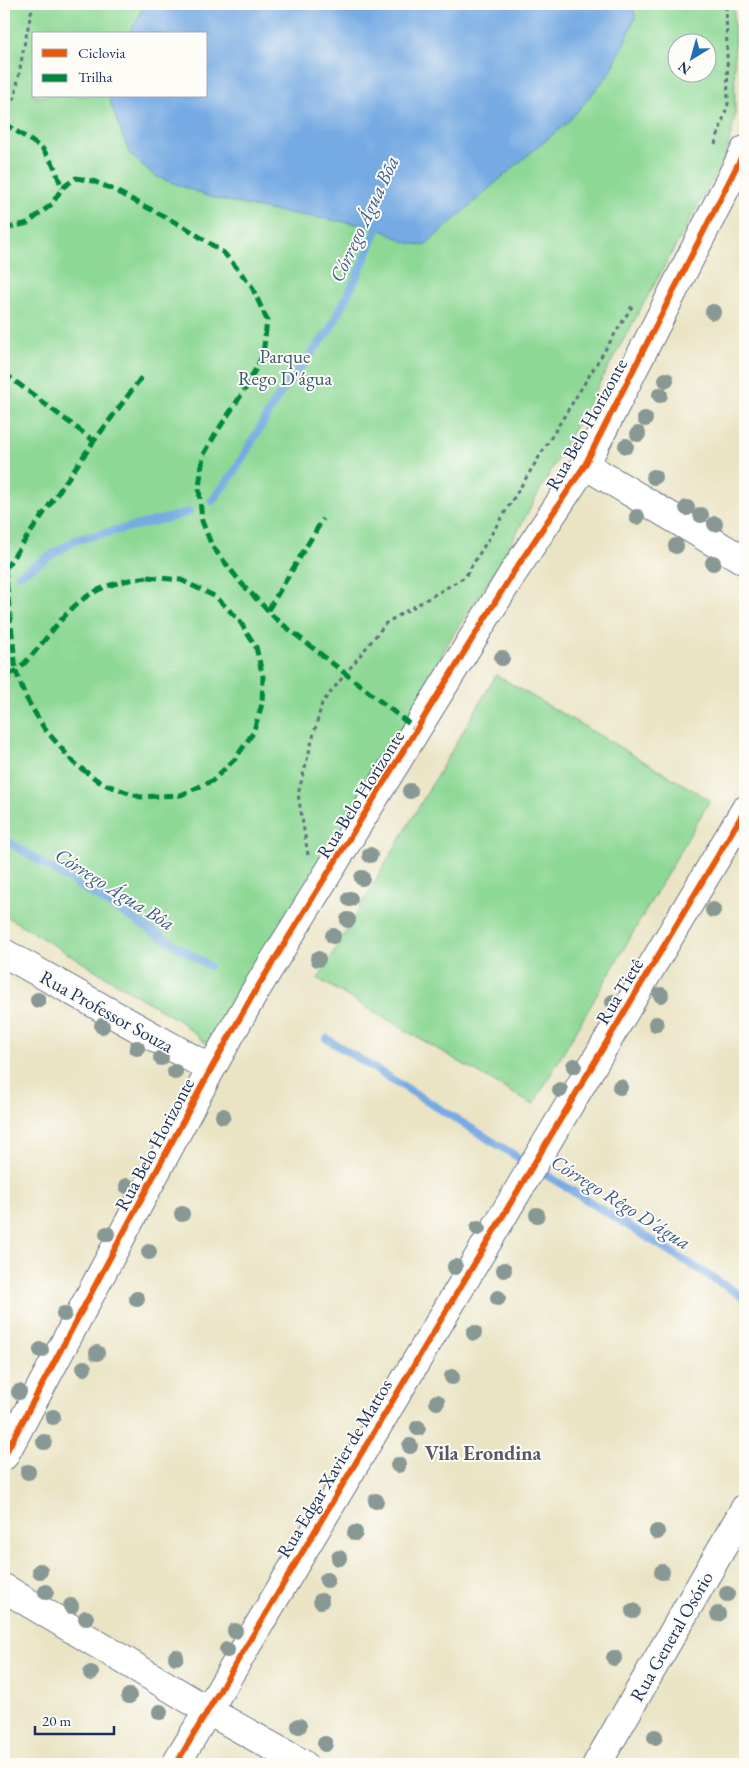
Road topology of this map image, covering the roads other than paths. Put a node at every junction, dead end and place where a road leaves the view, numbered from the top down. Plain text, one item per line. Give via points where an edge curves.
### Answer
1 (745, 150) edge
2 (585, 466) junction
3 (745, 561) edge
4 (745, 810) edge
5 (6, 960) edge
6 (211, 1070) junction
7 (519, 1188) joint
8 (4, 1456) edge
9 (745, 1508) edge
10 (4, 1588) edge
11 (206, 1710) junction
12 (176, 1764) edge
13 (303, 1764) edge
14 (597, 1764) edge

1 - 2 street, Rua Belo Horizonte
2 - 3 street
2 - 6 street, Rua Belo Horizonte via 508,582 254,993
4 - 7 street, Rua Tietê
5 - 6 street, Rua Professor Souza
6 - 8 street, Rua Belo Horizonte
7 - 11 street, Rua Edgar Xavier de Mattos
9 - 14 street, Rua General Osório
10 - 11 street
11 - 12 street, Rua Edgar Xavier de Mattos
11 - 13 street

